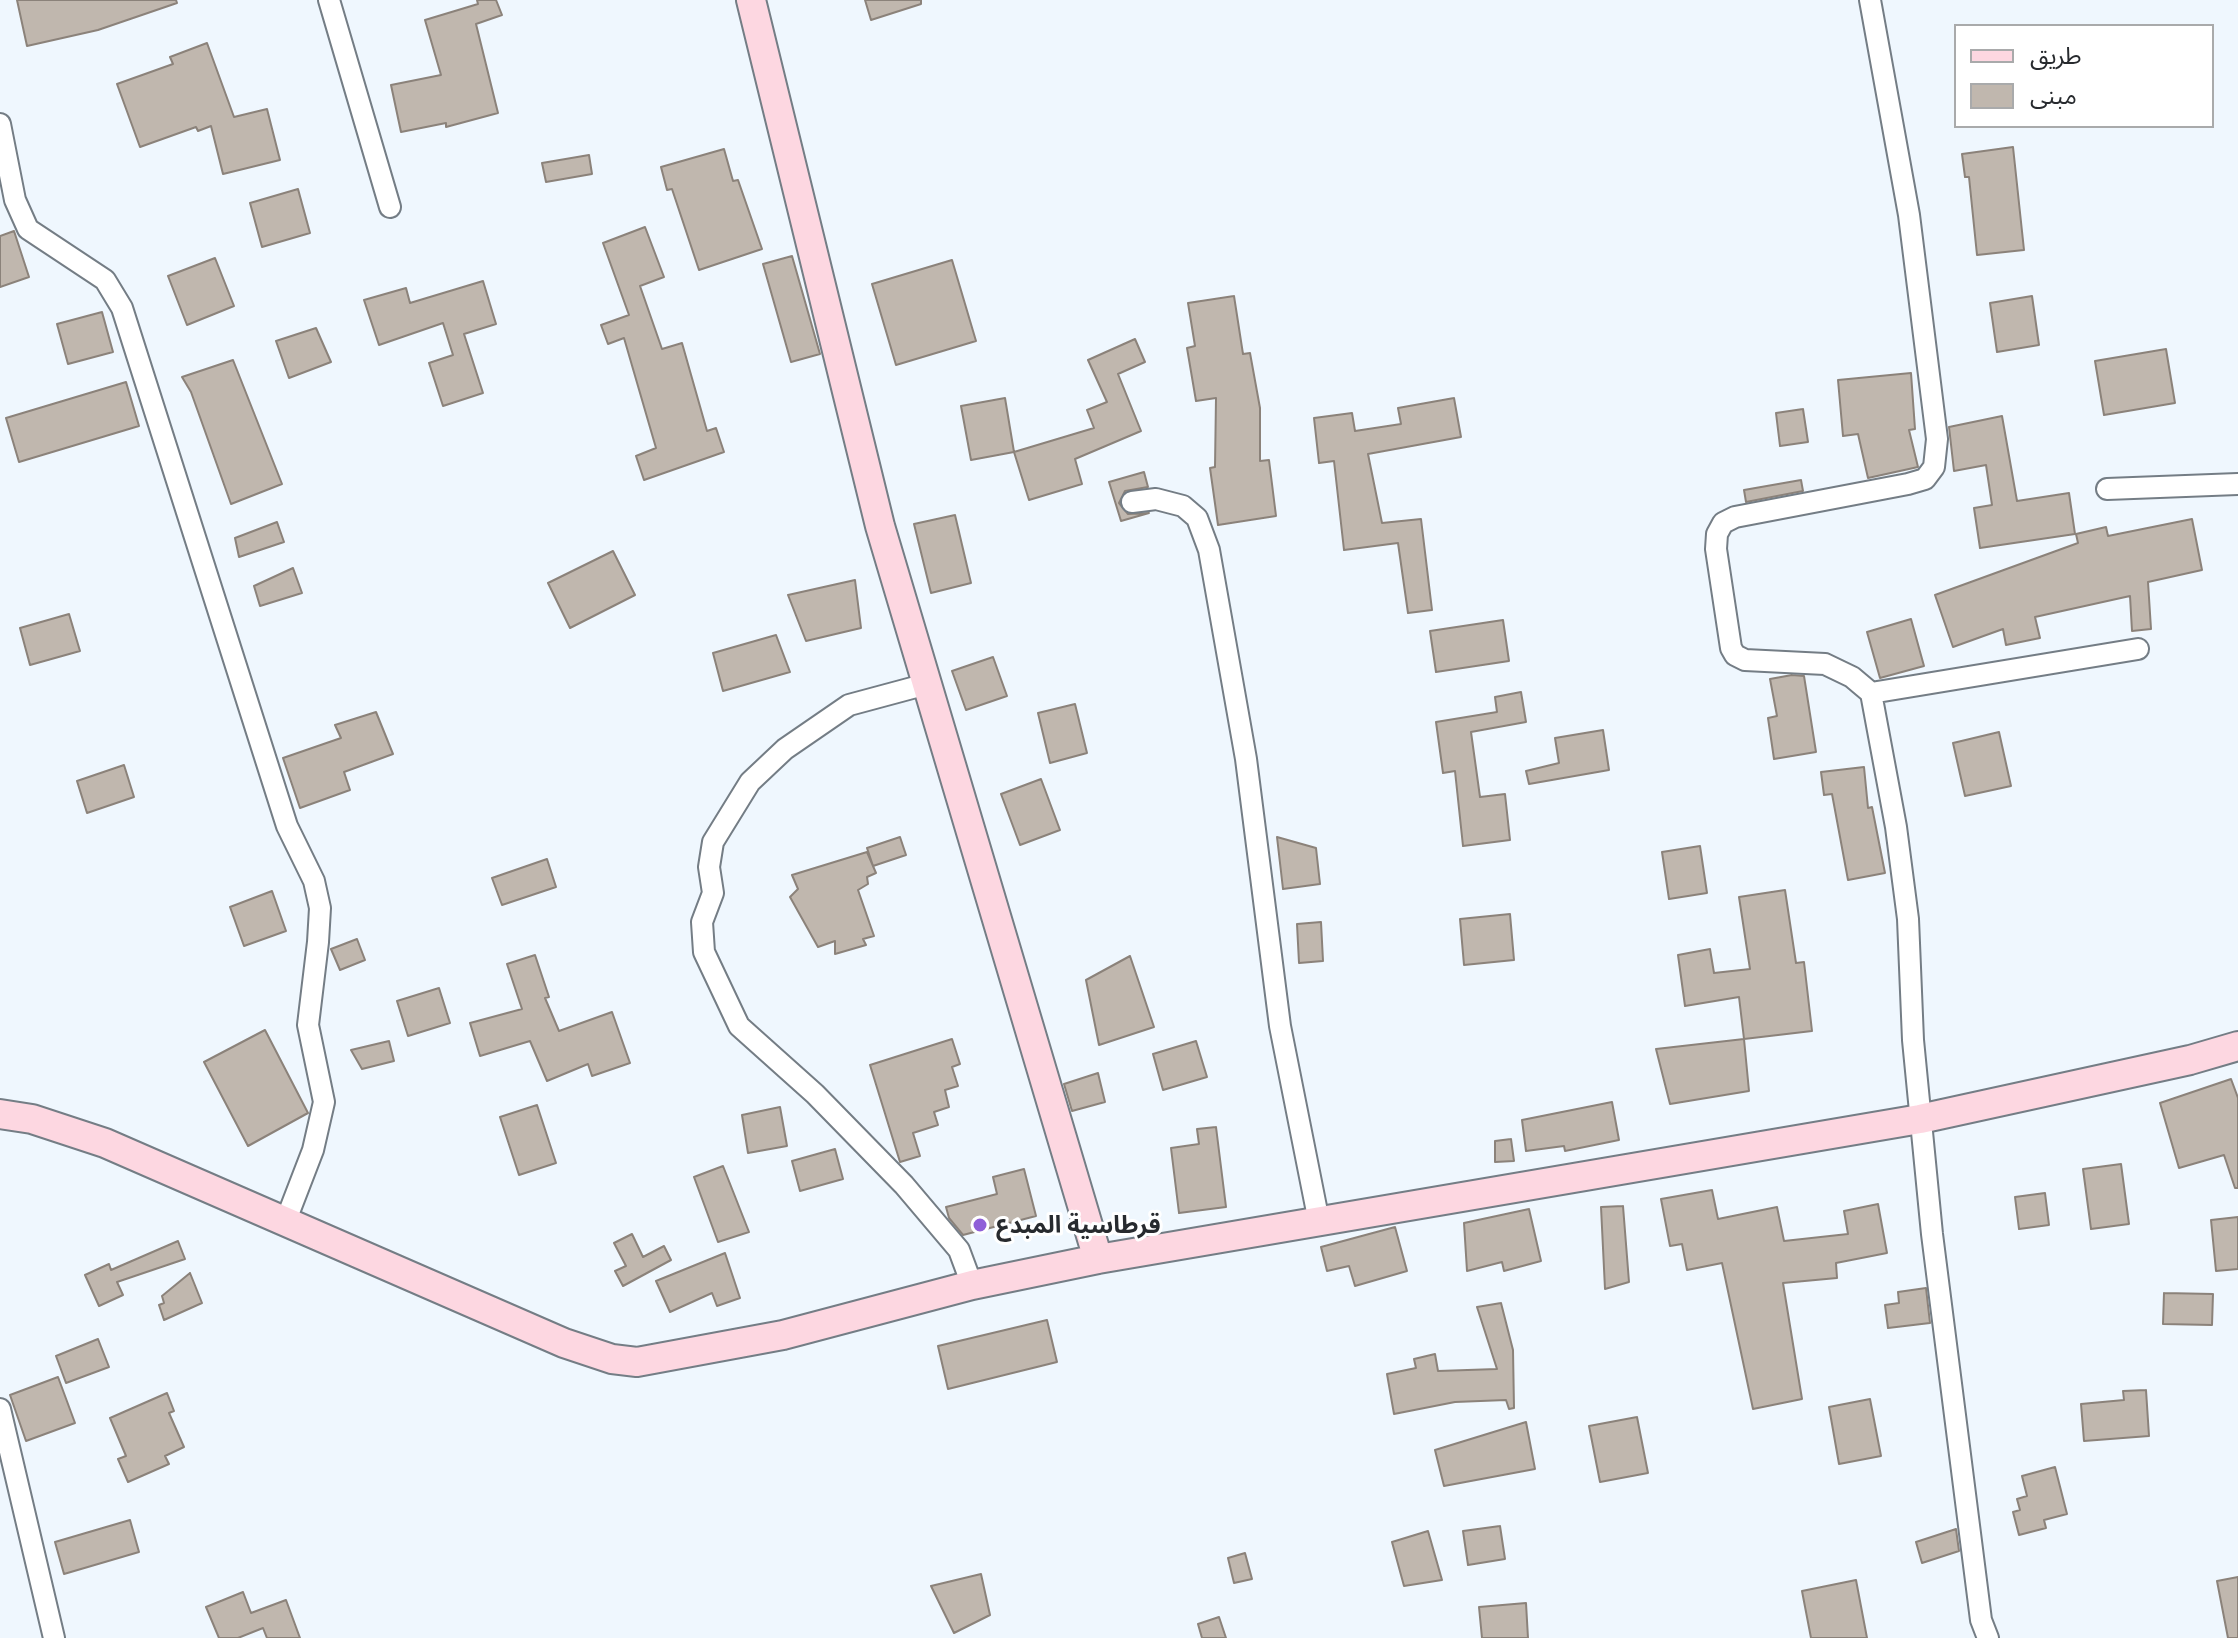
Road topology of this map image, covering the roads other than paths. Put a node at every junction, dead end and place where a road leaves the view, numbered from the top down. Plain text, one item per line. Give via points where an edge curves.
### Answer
1 (329, 0) edge
2 (751, 0) edge
3 (1870, 0) edge
4 (0, 124) edge
5 (390, 207) dead end
6 (2238, 484) edge
7 (2107, 489) dead end
8 (1132, 502) dead end
9 (2138, 649) dead end
10 (927, 684) junction
11 (1871, 693) junction
12 (2238, 1046) edge
13 (0, 1114) edge
14 (1920, 1119) junction
15 (286, 1220) junction
16 (1319, 1222) junction
17 (1098, 1259) junction
18 (972, 1285) junction
19 (0, 1409) edge
20 (54, 1638) edge
21 (1988, 1638) edge

1 - 5 street
2 - 10 street via 880,526
3 - 11 street via 1909,215 1937,439 1934,467 1925,479 1908,484 1735,517 1723,523 1716,549 1735,655 1825,664
4 - 15 street via 15,200 28,229 105,280 122,308 287,826 314,881 319,919 308,1025 324,1102 313,1150
6 - 7 street
8 - 16 street via 1156,499 1183,506 1197,518 1209,550 1246,759 1280,1026
9 - 11 street
10 - 17 street
10 - 18 street via 849,705 785,749 750,782 713,842 713,893 702,922 704,952 739,1026 904,1185 959,1250
11 - 14 street via 1908,919
12 - 14 street
13 - 15 street via 105,1143
14 - 16 street
14 - 21 street via 1956,1437 1981,1620
15 - 18 street via 564,1343 637,1362 783,1335
16 - 17 street
17 - 18 street
19 - 20 street

